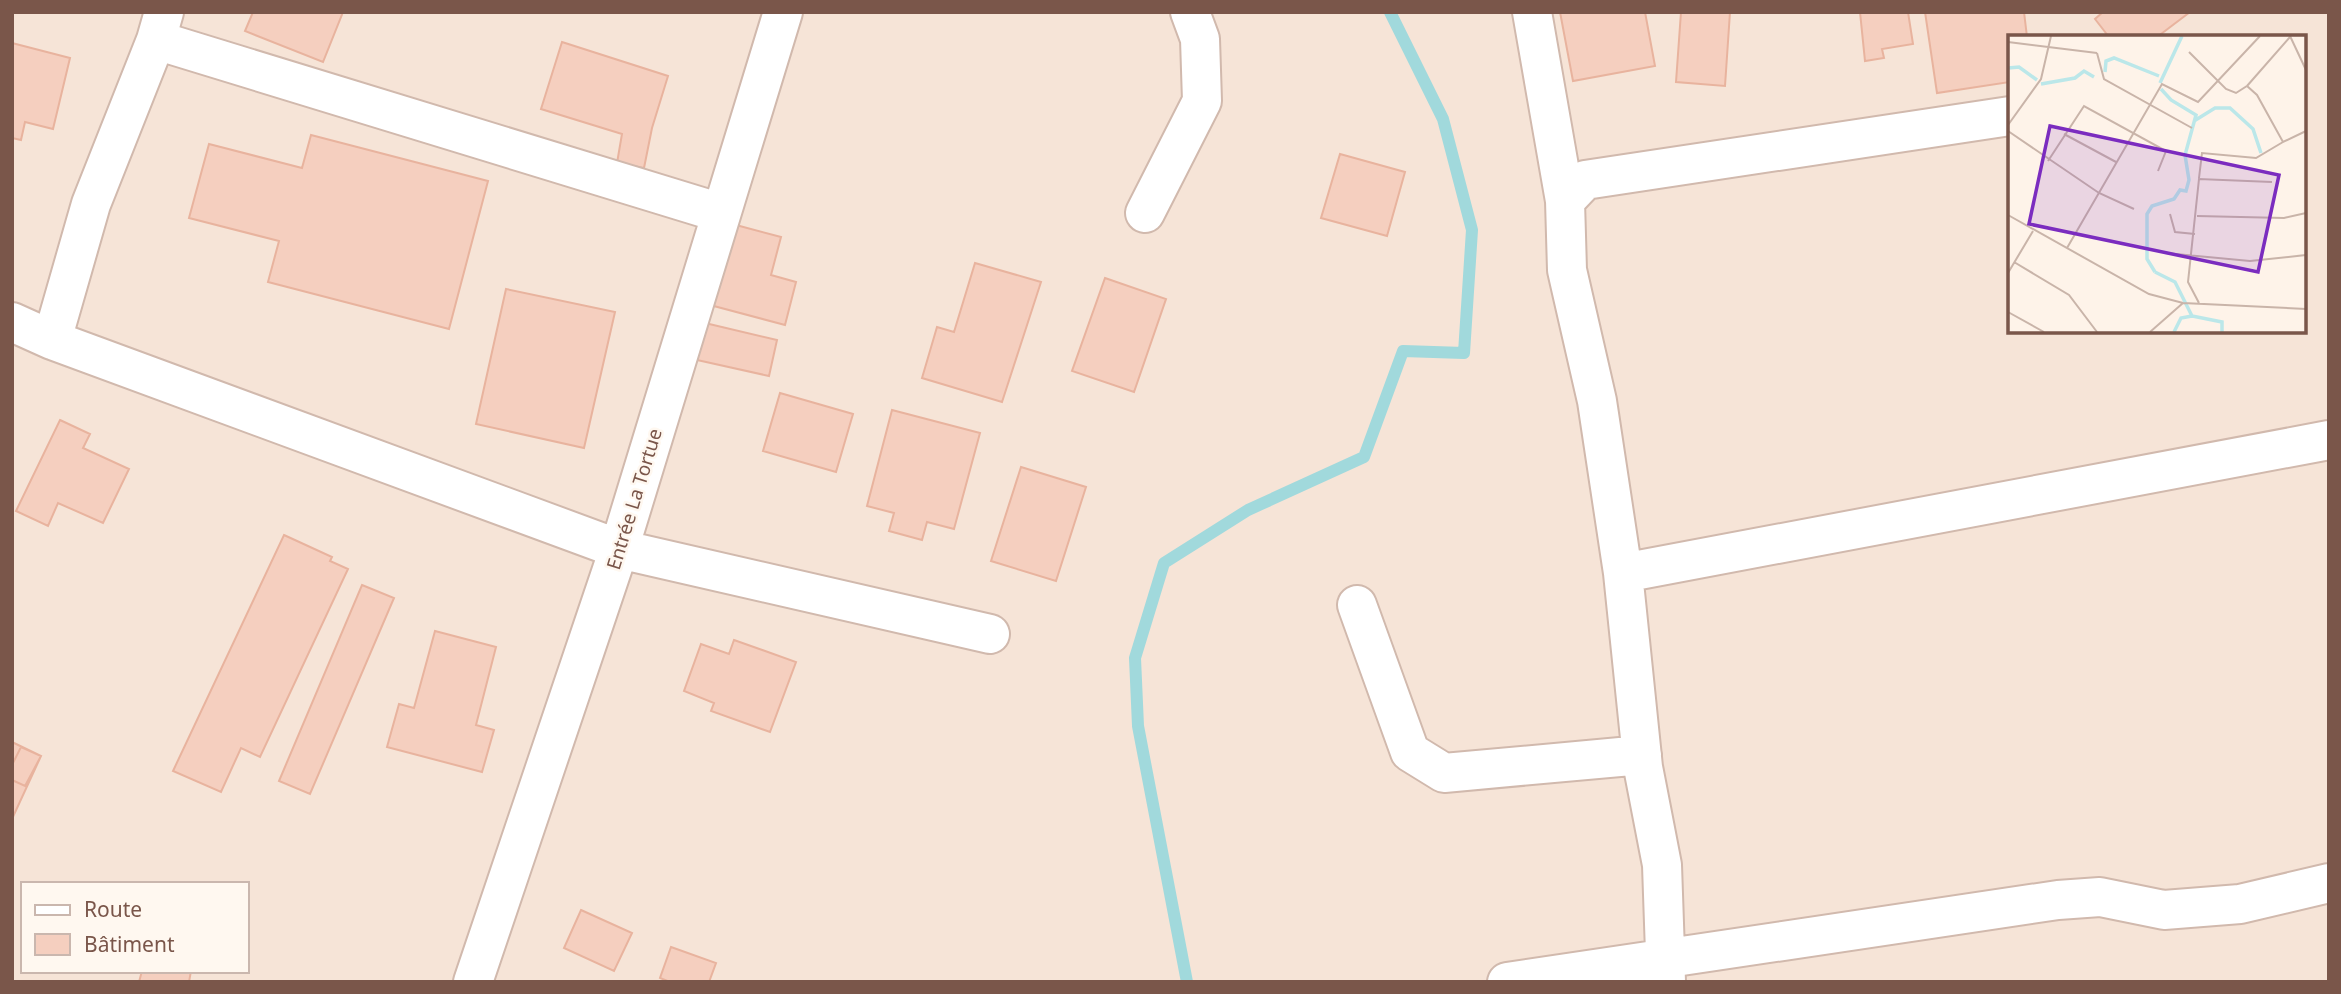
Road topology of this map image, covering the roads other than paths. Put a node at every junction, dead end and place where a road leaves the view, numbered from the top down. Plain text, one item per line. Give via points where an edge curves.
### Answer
1 (783, 12) edge
2 (1190, 12) edge
3 (1532, 12) edge
4 (160, 26) edge
5 (2008, 116) edge
6 (1565, 201) junction
7 (721, 213) junction
8 (1145, 213) dead end
9 (12, 322) edge
10 (52, 340) junction
11 (2329, 440) edge
12 (619, 549) junction
13 (1623, 573) junction
14 (1357, 606) dead end
15 (990, 634) dead end
16 (1642, 755) junction
17 (2329, 883) edge
18 (1665, 970) edge
19 (473, 982) edge
20 (1507, 982) edge

1 - 7 street, Entrée La Tortue
2 - 8 street via 1200,39 1202,101
3 - 6 street
4 - 7 street
4 - 10 street via 91,204
5 - 6 street via 1585,180
6 - 13 street via 1567,270 1597,401
7 - 12 street, Entrée La Tortue
9 - 10 street
10 - 12 street
11 - 13 street
12 - 15 street
12 - 19 street, Entrée La Tortue
13 - 16 street
14 - 16 street via 1410,752 1444,774
16 - 18 street via 1662,865
17 - 18 street via 2240,904 2164,911 2100,897 2058,900
18 - 20 street

